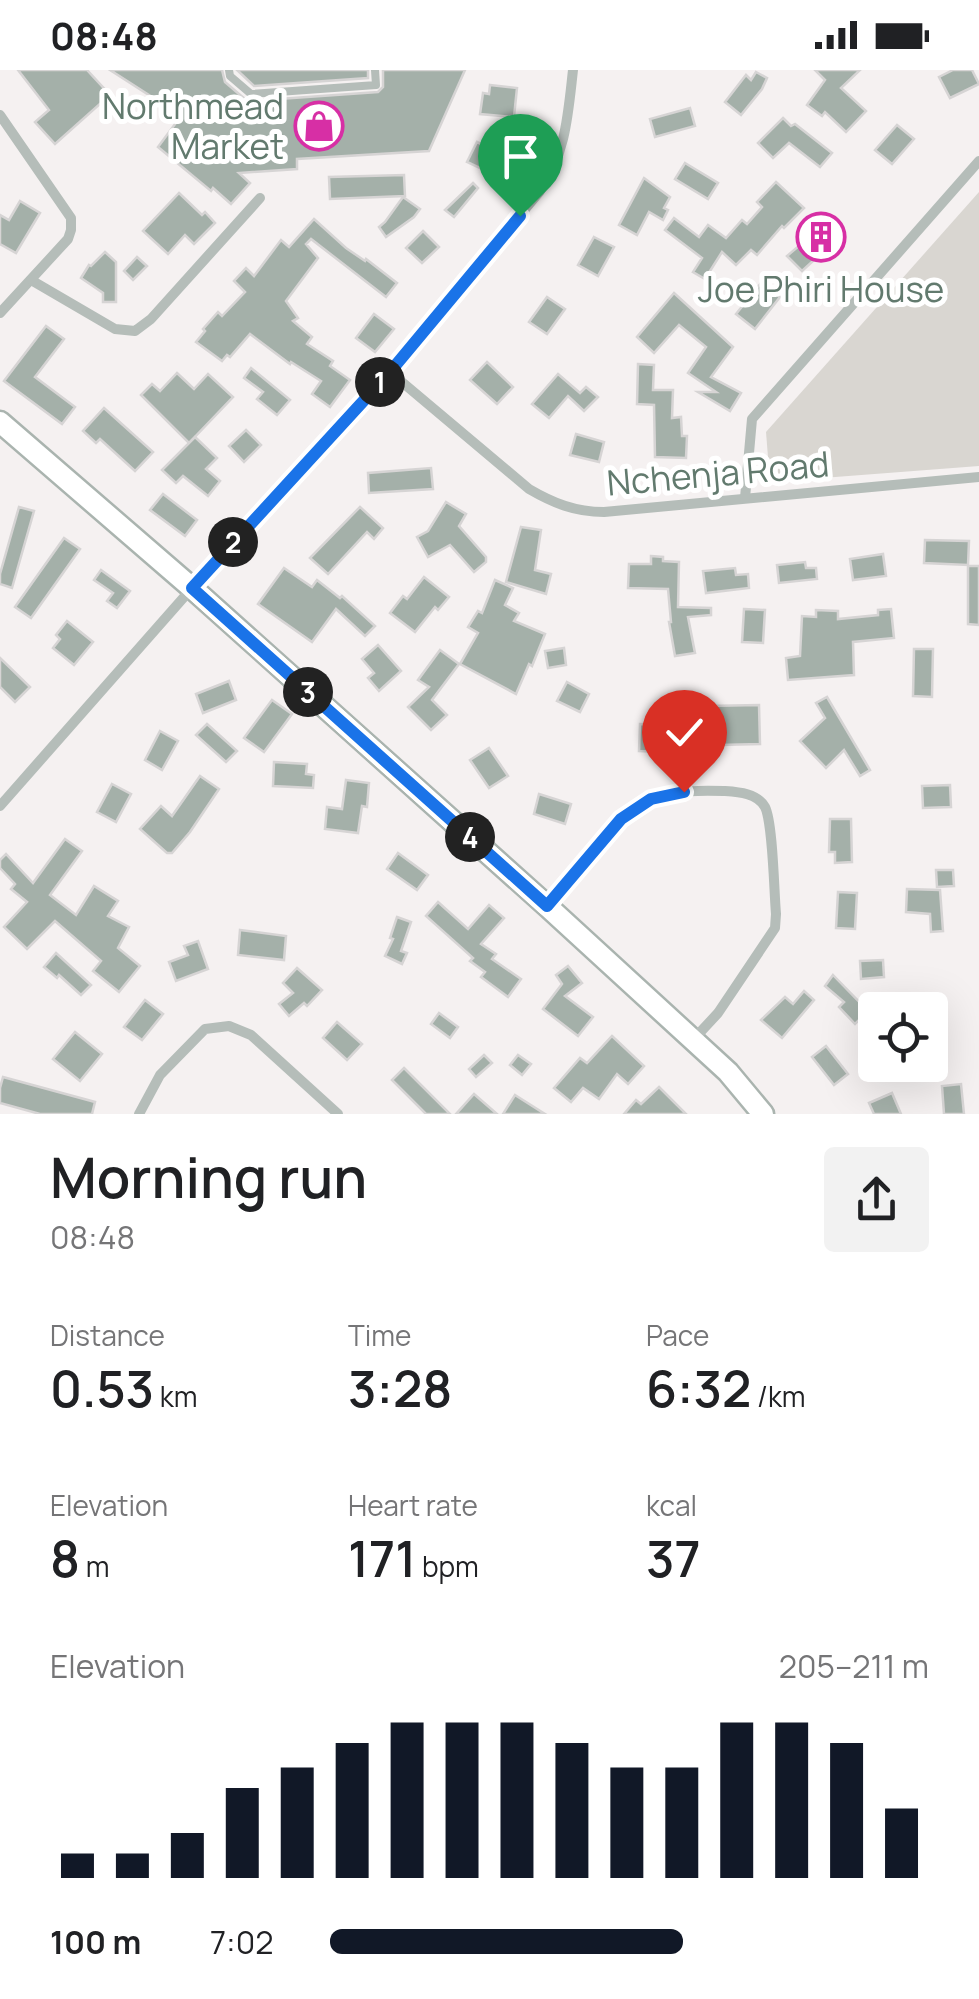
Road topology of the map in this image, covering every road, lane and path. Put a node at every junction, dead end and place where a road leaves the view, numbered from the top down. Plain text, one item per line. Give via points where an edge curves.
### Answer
1 (229, 70) edge
2 (374, 70) edge
3 (573, 70) edge
4 (0, 115) edge
5 (979, 161) edge
6 (260, 198) dead end
7 (31, 280) junction
8 (0, 314) edge
9 (390, 372) junction
10 (0, 422) edge
11 (979, 476) edge
12 (745, 498) junction
13 (192, 588) junction
14 (0, 806) edge
15 (547, 906) junction
16 (692, 1040) junction
17 (139, 1114) edge
18 (338, 1114) edge
19 (762, 1114) edge

1 - 2 lane via 251,94 376,85
3 - 9 street via 566,134 551,175
4 - 7 street via 71,218 68,239
5 - 12 street via 752,419
6 - 7 street via 134,330 115,330
7 - 8 street
9 - 12 street, Nchenja Road via 552,503 604,512
9 - 13 street
10 - 13 street
11 - 12 street, Nchenja Road
13 - 14 street
13 - 15 street
15 - 16 street
15 - 16 street via 617,823 651,799 717,791 757,798 768,820 775,928
16 - 19 street
17 - 18 street via 160,1074 206,1029 229,1026 251,1035

